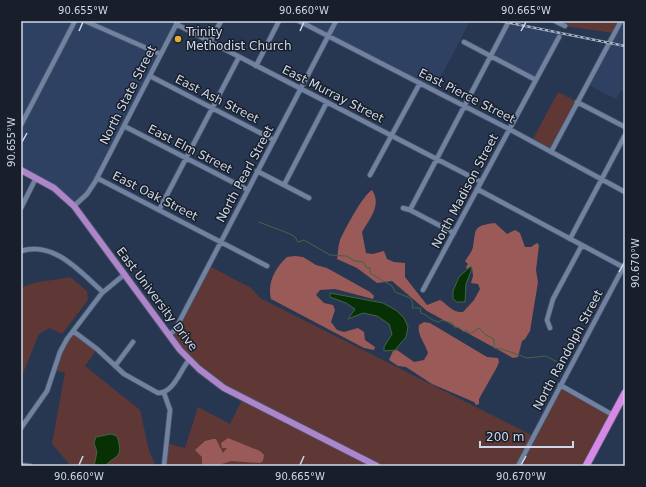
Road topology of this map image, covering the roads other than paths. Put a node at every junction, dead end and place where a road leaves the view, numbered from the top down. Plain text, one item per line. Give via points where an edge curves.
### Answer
1 (75, 21) edge
2 (85, 21) edge
3 (221, 21) edge
4 (279, 21) edge
5 (299, 21) edge
6 (336, 21) edge
7 (510, 21) edge
8 (555, 21) edge
9 (568, 21) edge
10 (621, 21) edge
11 (177, 23) edge
12 (329, 36) junction
13 (559, 37) dead end
14 (210, 42) junction
15 (464, 42) dead end
16 (160, 54) junction
17 (491, 56) junction
18 (239, 57) junction
19 (256, 66) junction
20 (150, 76) junction
21 (536, 80) junction
22 (420, 83) junction
23 (301, 89) junction
24 (327, 102) junction
25 (577, 102) junction
26 (465, 106) junction
27 (212, 108) junction
28 (21, 125) edge
29 (124, 126) junction
30 (625, 127) edge
31 (509, 129) junction
32 (392, 135) junction
33 (625, 136) edge
34 (274, 140) junction
35 (551, 152) junction
36 (186, 158) junction
37 (437, 159) junction
38 (21, 170) edge
39 (257, 171) junction
40 (370, 175) dead end
41 (36, 178) junction
42 (97, 178) junction
43 (602, 179) junction
44 (481, 182) junction
45 (284, 185) junction
46 (477, 189) junction
47 (248, 190) junction
48 (625, 192) edge
49 (309, 198) dead end
50 (74, 206) junction
51 (21, 208) edge
52 (403, 208) dead end
53 (159, 210) junction
54 (410, 210) junction
55 (454, 233) junction
56 (570, 239) junction
57 (221, 241) junction
58 (582, 245) junction
59 (21, 252) edge
60 (624, 265) edge
61 (267, 266) dead end
62 (125, 274) junction
63 (423, 290) dead end
64 (103, 292) junction
65 (550, 328) dead end
66 (74, 331) junction
67 (169, 335) junction
68 (133, 342) dead end
69 (189, 360) junction
70 (115, 366) junction
71 (560, 385) junction
72 (164, 393) junction
73 (625, 393) edge
74 (613, 415) junction
75 (21, 428) edge
76 (21, 465) edge
77 (30, 466) edge
78 (164, 466) edge
79 (377, 466) edge
80 (518, 466) edge
81 (586, 466) edge

1 - 28 street
2 - 16 street
3 - 14 street
4 - 19 street
5 - 12 street, East Pierce Street
6 - 12 street, North Pearl Street
7 - 17 street
8 - 9 street via 564,28
10 - 25 street
11 - 14 street, East Murray Street
11 - 16 street, North State Street
12 - 22 street, East Pierce Street
12 - 23 street, North Pearl Street
13 - 21 street, North Madison Street
14 - 18 street, East Murray Street
15 - 17 street
16 - 20 street, North State Street
17 - 21 street
17 - 26 street
18 - 19 street, East Murray Street
18 - 27 street
19 - 23 street, East Murray Street
20 - 27 street, East Ash Street
20 - 29 street, North State Street
21 - 31 street, North Madison Street
22 - 26 street, East Pierce Street
22 - 32 street
23 - 24 street, East Murray Street
23 - 34 street, North Pearl Street
24 - 32 street, East Murray Street
24 - 45 street
25 - 30 street
25 - 35 street
26 - 31 street, East Pierce Street
26 - 37 street
27 - 34 street, East Ash Street
27 - 36 street
29 - 36 street, East Elm Street
29 - 42 street, North State Street
31 - 35 street, East Pierce Street
31 - 44 street, North Madison Street
32 - 37 street, East Murray Street
32 - 40 street
33 - 43 street
34 - 39 street, North Pearl Street
35 - 43 street, East Pierce Street
36 - 47 street, East Elm Street
36 - 53 street
37 - 44 street, East Murray Street
37 - 54 street
38 - 41 main road, East University Drive
39 - 45 street
39 - 47 street, North Pearl Street
41 - 50 main road, East University Drive via 59,192
41 - 51 street
42 - 50 street, North State Street via 87,194
42 - 53 street, East Oak Street
43 - 48 street, East Pierce Street
43 - 56 street
44 - 46 street, North Madison Street
45 - 49 street
46 - 55 street, North Madison Street
46 - 56 street
47 - 57 street, North Pearl Street
50 - 62 main road, East University Drive
52 - 54 street
53 - 57 street, East Oak Street
54 - 55 street
55 - 63 street, North Madison Street
56 - 58 street
57 - 61 street, East Oak Street
57 - 67 street, North Pearl Street via 175,330
58 - 60 street
58 - 65 street via 553,299 547,320
59 - 64 street via 37,249 57,254
60 - 71 street, North Randolph Street
62 - 64 street
62 - 67 main road, East University Drive
64 - 66 street
66 - 70 street
66 - 75 street via 60,352 47,391
67 - 69 main road, East University Drive
68 - 70 street
69 - 72 street via 170,389
69 - 79 main road, East University Drive via 224,388
70 - 72 street via 153,392
71 - 74 street
71 - 80 street, North Randolph Street
72 - 78 street via 170,410
73 - 74 highway
74 - 81 highway
76 - 77 street

